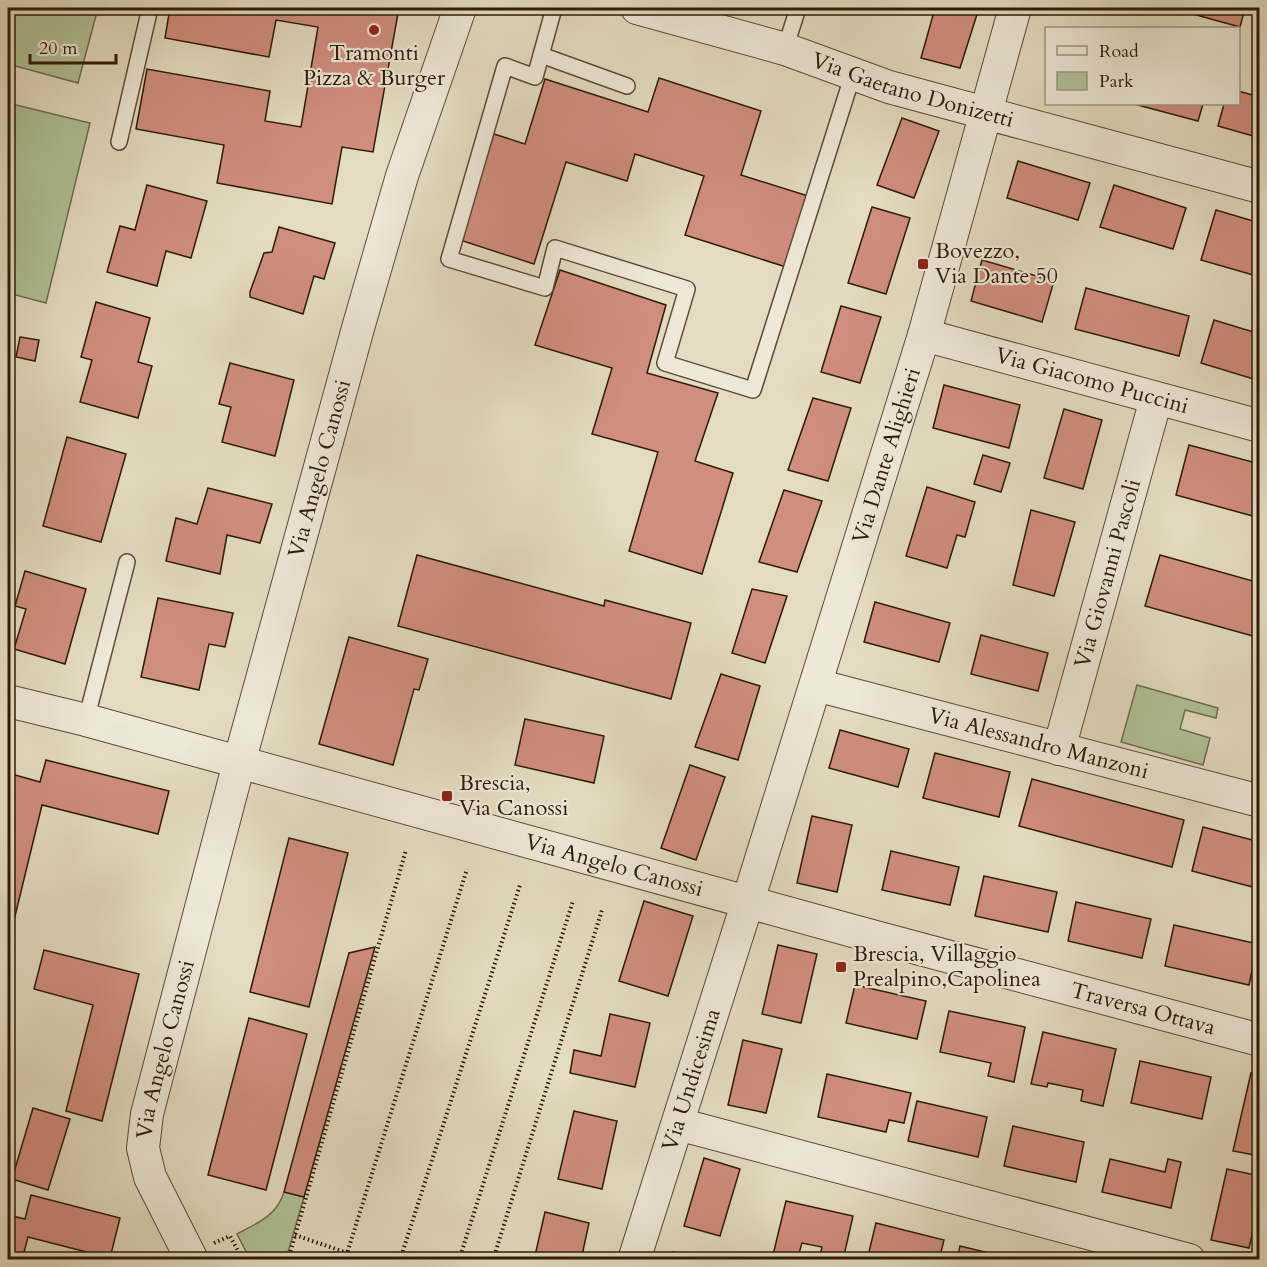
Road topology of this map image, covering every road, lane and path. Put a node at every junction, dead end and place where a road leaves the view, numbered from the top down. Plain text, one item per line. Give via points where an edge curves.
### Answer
1 (150, 8) edge
2 (439, 8) edge
3 (460, 8) edge
4 (554, 8) edge
5 (637, 8) edge
6 (798, 8) edge
7 (1015, 8) edge
8 (785, 49) junction
9 (541, 55) junction
10 (853, 74) junction
11 (627, 86) dead end
12 (986, 113) junction
13 (119, 142) dead end
14 (402, 176) junction
15 (1260, 187) edge
16 (924, 335) junction
17 (1156, 399) junction
18 (1260, 426) edge
19 (127, 562) dead end
20 (816, 685) junction
21 (8, 701) edge
22 (86, 720) junction
23 (1059, 749) junction
24 (239, 763) junction
25 (1260, 801) edge
26 (405, 850) dead end
27 (467, 869) dead end
28 (520, 885) dead end
29 (573, 901) dead end
30 (748, 901) junction
31 (602, 910) dead end
32 (1260, 1040) edge
33 (678, 1124) junction
34 (295, 1235) junction
35 (347, 1253) junction
36 (192, 1260) edge
37 (288, 1260) edge
38 (345, 1260) edge
39 (368, 1260) edge
40 (400, 1260) edge
41 (459, 1260) edge
42 (493, 1260) edge
43 (634, 1260) edge
44 (1189, 1260) edge

1 - 13 lane
2 - 14 street, Via Angelo Canossi
3 - 14 street, Via Angelo Canossi
4 - 9 lane
5 - 8 street, Via Gaetano Donizetti
6 - 8 lane
7 - 12 street, Via Dante Alighieri
8 - 10 street, Via Gaetano Donizetti
9 - 10 lane via 536,76 505,66 449,259 545,288 555,248 687,289 665,363 753,390
9 - 11 lane
10 - 12 street, Via Gaetano Donizetti
12 - 15 street, Via Gaetano Donizetti
12 - 16 street, Via Dante Alighieri
14 - 24 street, Via Angelo Canossi
16 - 17 street, Via Giacomo Puccini
16 - 20 street, Via Dante Alighieri
17 - 18 street, Via Giacomo Puccini
17 - 23 street, Via Giovanni Pascoli
19 - 22 lane
20 - 23 street, Via Alessandro Manzoni
20 - 30 street, Via Dante Alighieri
21 - 22 street
22 - 24 street
23 - 25 street, Via Alessandro Manzoni
24 - 30 street, Via Angelo Canossi
24 - 36 street, Via Angelo Canossi via 147,1114 143,1148 150,1177
26 - 34 path
27 - 35 path
28 - 40 path
29 - 41 path
30 - 32 street, Traversa Ottava
30 - 33 street, Via Undicesima
31 - 42 path
33 - 43 street, Via Undicesima
33 - 44 street
34 - 35 path
34 - 37 path
35 - 38 path
35 - 39 path

